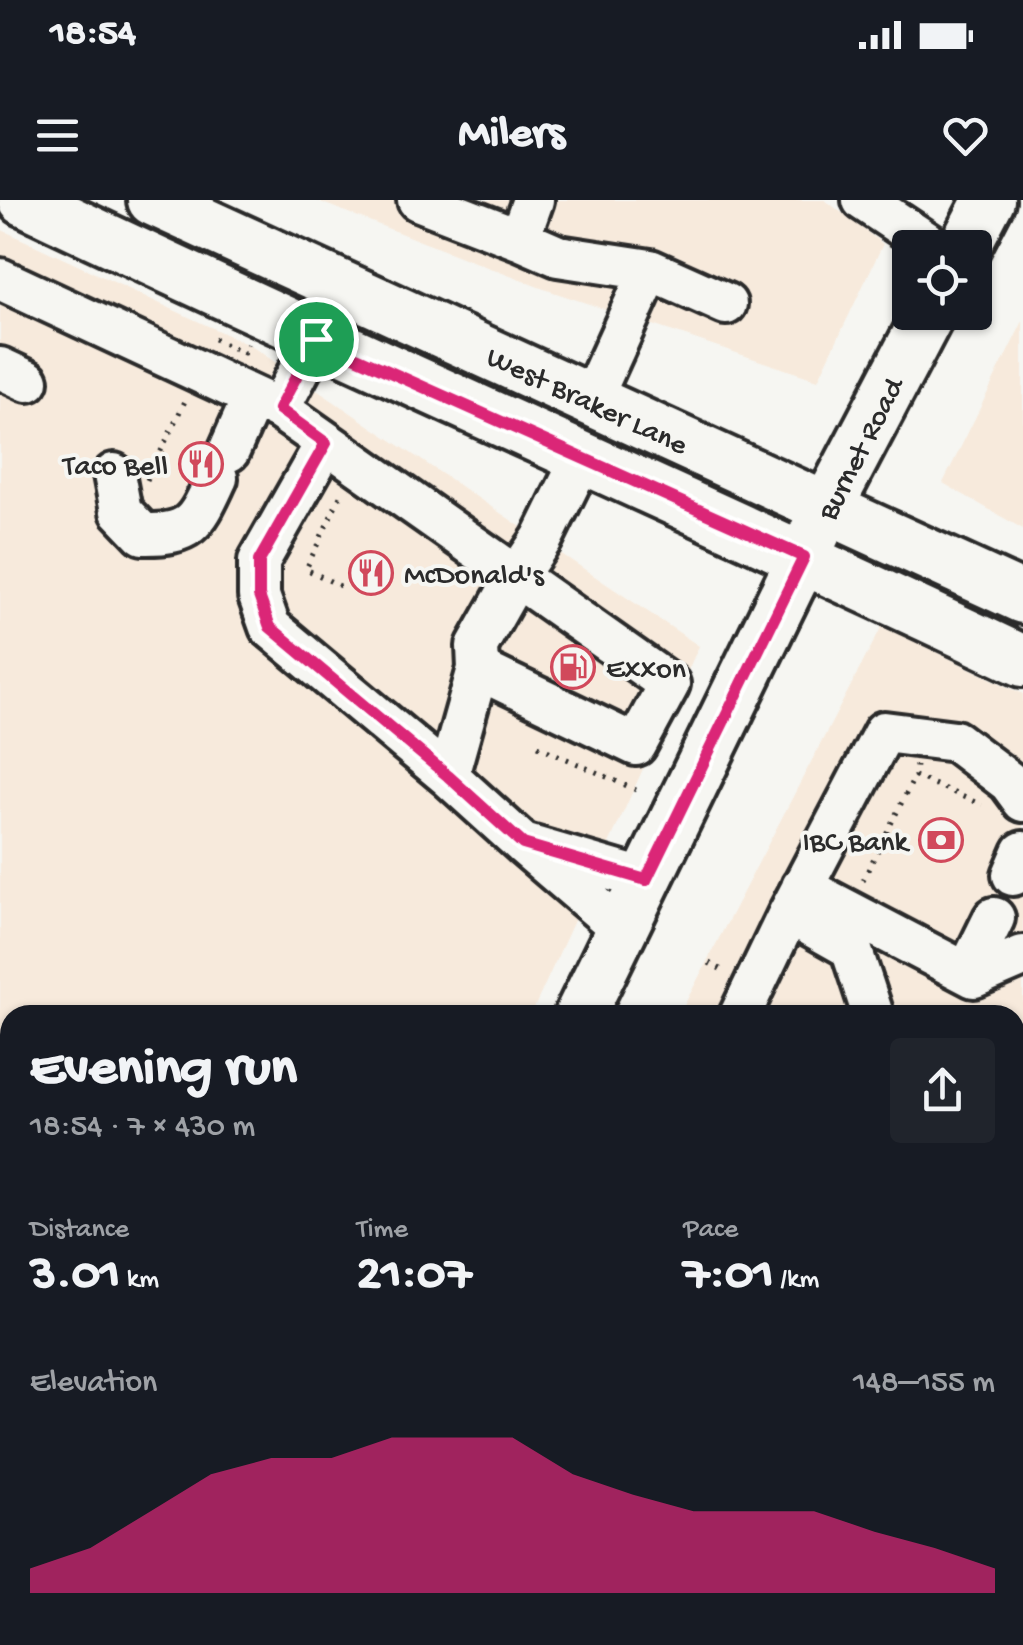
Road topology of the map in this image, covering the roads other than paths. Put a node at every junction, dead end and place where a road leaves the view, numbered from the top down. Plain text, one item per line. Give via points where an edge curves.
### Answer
1 (24, 200) edge
2 (153, 200) edge
3 (418, 200) edge
4 (533, 200) edge
5 (862, 200) edge
6 (989, 200) edge
7 (908, 230) edge
8 (973, 230) edge
9 (519, 240) junction
10 (650, 270) junction
11 (0, 279) edge
12 (726, 304) dead end
13 (921, 330) edge
14 (316, 339) junction
15 (590, 400) junction
16 (266, 403) junction
17 (326, 443) junction
18 (582, 458) junction
19 (128, 481) road end
20 (826, 510) junction
21 (804, 557) junction
22 (516, 576) junction
23 (1023, 598) edge
24 (1023, 662) edge
25 (478, 669) junction
26 (448, 776) junction
27 (1010, 806) edge
28 (523, 844) junction
29 (646, 880) junction
30 (796, 900) junction
31 (994, 918) dead end
32 (622, 929) junction
33 (1023, 956) edge
34 (967, 973) junction
35 (585, 1005) edge
36 (745, 1005) edge
37 (870, 1005) edge

1 - 14 main road, West Braker Lane
2 - 15 main road, West Braker Lane
3 - 9 street
4 - 9 street
5 - 7 street
6 - 8 main road
9 - 10 street via 558,256
10 - 12 street
10 - 15 street
11 - 16 street
13 - 20 main road, Burnet Road
14 - 16 street
14 - 18 main road, West Braker Lane
15 - 20 main road, West Braker Lane
16 - 17 street
16 - 19 street via 223,464 198,519 172,534 143,534 121,511
17 - 22 street
17 - 26 street via 259,561 259,596 270,627
18 - 21 main road, West Braker Lane
18 - 22 street
20 - 21 main road, Burnet Road
20 - 23 main road, West Braker Lane
21 - 24 main road, West Braker Lane
21 - 29 main road, Burnet Road
22 - 25 street via 477,646
22 - 25 street via 669,684 636,745
25 - 26 street
26 - 28 street
27 - 30 street via 1009,782 955,741 884,732
28 - 29 street
28 - 32 street
29 - 32 main road, Burnet Road
30 - 34 street
30 - 36 street
30 - 37 street via 850,948
31 - 34 street
32 - 35 main road, Burnet Road
33 - 34 street via 974,977

